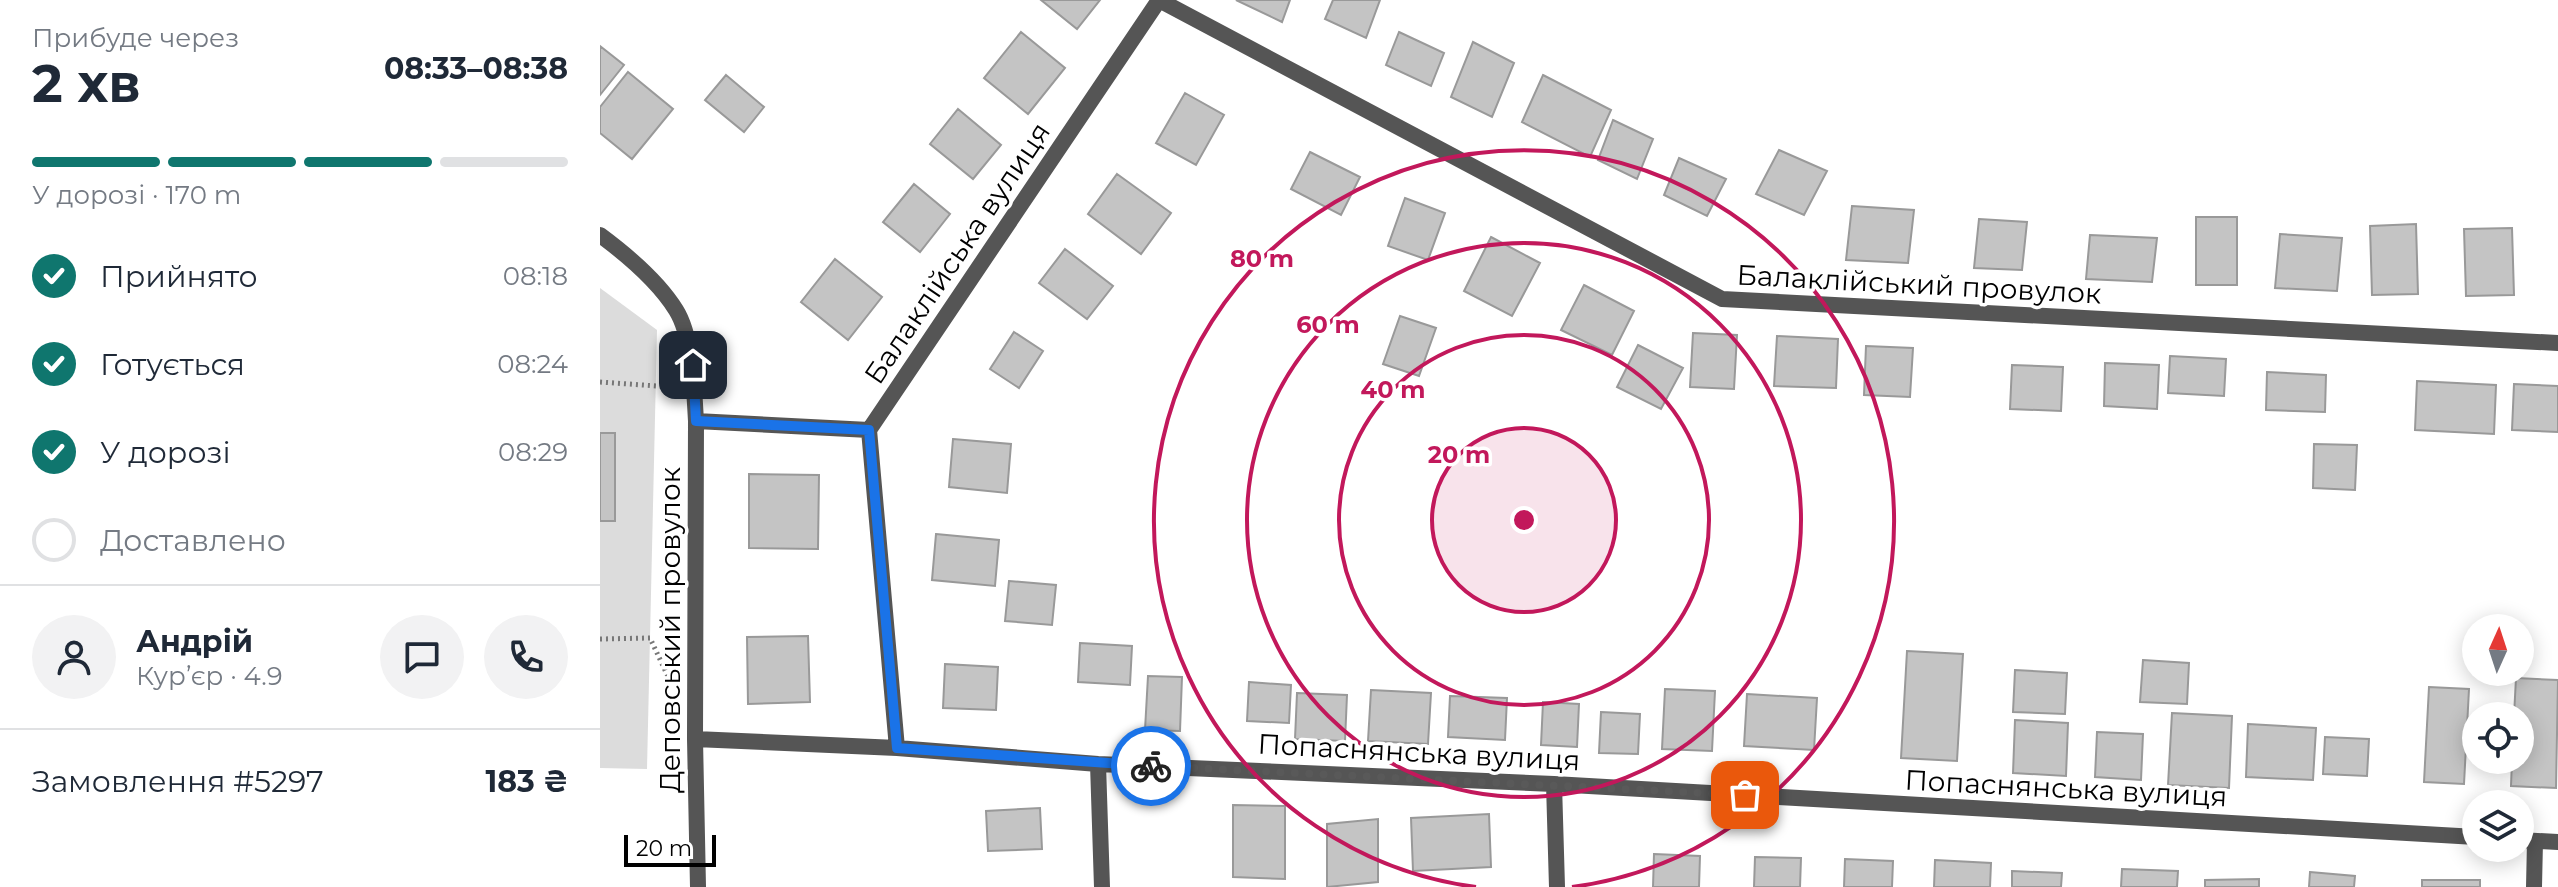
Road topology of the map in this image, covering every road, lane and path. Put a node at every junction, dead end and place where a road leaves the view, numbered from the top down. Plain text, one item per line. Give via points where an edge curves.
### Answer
1 (1159, 0) edge
2 (600, 235) edge
3 (2558, 343) edge
4 (600, 382) edge
5 (694, 388) junction
6 (696, 421) junction
7 (869, 430) junction
8 (600, 639) edge
9 (675, 691) dead end
10 (695, 739) junction
11 (897, 748) junction
12 (1098, 764) junction
13 (1554, 784) junction
14 (2462, 836) edge
15 (2534, 840) edge
16 (2558, 842) edge
17 (2530, 862) edge
18 (698, 887) edge
19 (1102, 887) edge
20 (1557, 887) edge
21 (2534, 887) edge

1 - 3 street, Балаклійський провулок via 1722,299
1 - 7 street, Балаклійська вулиця
2 - 5 street, Деповський провулок via 678,312
4 - 5 path
5 - 6 street, Деповський провулок
6 - 7 street
6 - 10 street, Деповський провулок
7 - 11 street
8 - 9 path via 650,638
10 - 11 street, Попаснянська вулиця
10 - 18 street, Деповський провулок
11 - 12 street, Попаснянська вулиця
12 - 13 street, Попаснянська вулиця
12 - 19 street
13 - 14 street, Попаснянська вулиця
13 - 20 street
15 - 16 street
17 - 21 street

